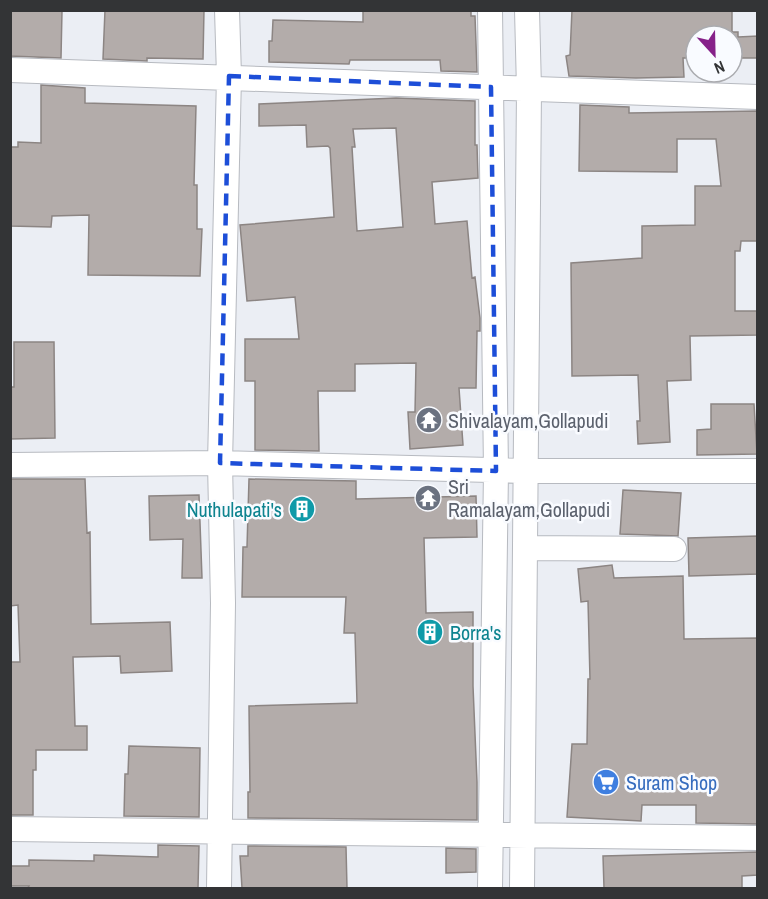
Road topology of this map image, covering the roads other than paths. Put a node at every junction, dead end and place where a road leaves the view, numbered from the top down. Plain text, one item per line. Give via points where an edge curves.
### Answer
1 (227, 10) edge
2 (490, 10) edge
3 (527, 10) edge
4 (10, 70) edge
5 (229, 76) junction
6 (491, 87) junction
7 (529, 88) junction
8 (758, 97) edge
9 (220, 463) junction
10 (10, 465) edge
11 (496, 471) junction
12 (526, 471) junction
13 (758, 471) edge
14 (525, 548) junction
15 (674, 549) dead end
16 (10, 830) edge
17 (219, 832) junction
18 (491, 834) junction
19 (523, 834) junction
20 (758, 838) edge
21 (219, 888) edge
22 (490, 888) edge
23 (522, 888) edge

1 - 5 street
2 - 6 street
3 - 7 street
4 - 5 street
5 - 6 street
5 - 9 street
6 - 7 street
6 - 11 street
7 - 8 street
7 - 12 street
9 - 10 street
9 - 11 street
9 - 17 street via 223,603
11 - 12 street
11 - 18 street
12 - 13 street
12 - 14 street
14 - 15 street
14 - 19 street
16 - 17 street
17 - 18 street
17 - 21 street
18 - 19 street
18 - 22 street
19 - 20 street
19 - 23 street

